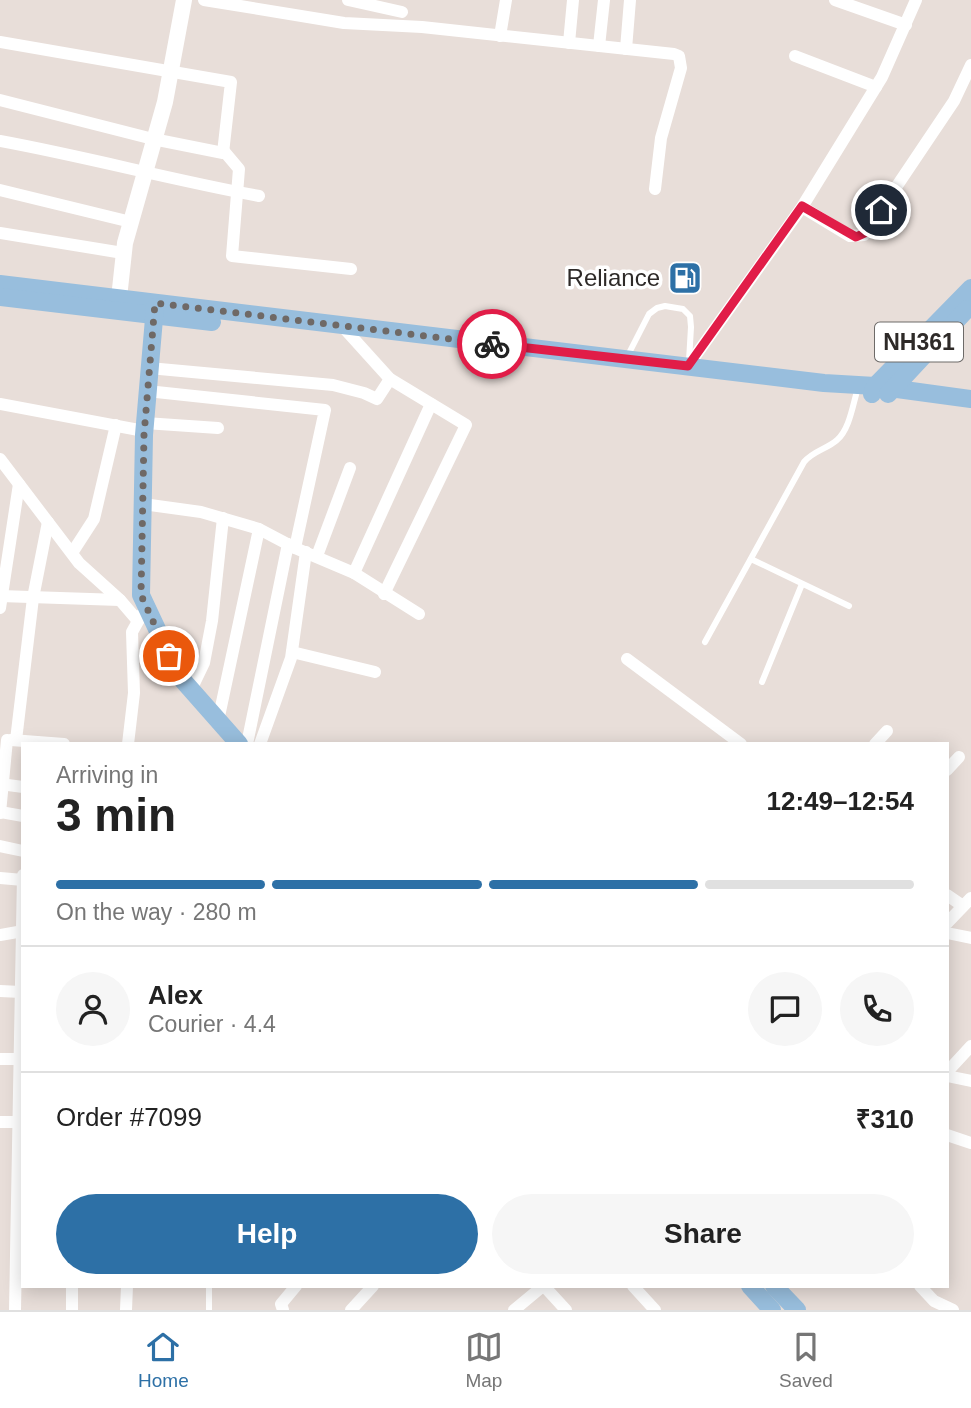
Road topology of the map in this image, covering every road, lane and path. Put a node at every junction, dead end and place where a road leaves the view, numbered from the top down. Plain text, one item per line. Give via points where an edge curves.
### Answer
1 (184, 0) edge
2 (204, 0) edge
3 (348, 0) edge
4 (506, 0) edge
5 (573, 0) edge
6 (604, 0) edge
7 (630, 0) edge
8 (835, 0) edge
9 (916, 0) edge
10 (368, 2) edge
11 (239, 3) edge
12 (282, 6) edge
13 (404, 6) edge
14 (906, 25) junction
15 (400, 26) junction
16 (500, 36) junction
17 (0, 42) edge
18 (569, 43) junction
19 (599, 46) junction
20 (626, 48) junction
21 (795, 56) dead end
22 (971, 65) edge
23 (171, 72) junction
24 (876, 87) junction
25 (0, 100) edge
26 (153, 139) junction
27 (0, 141) edge
28 (223, 150) junction
29 (144, 171) junction
30 (656, 189) dead end
31 (0, 191) edge
32 (237, 192) junction
33 (259, 196) dead end
34 (802, 206) junction
35 (131, 222) junction
36 (0, 233) edge
37 (123, 253) junction
38 (351, 269) dead end
39 (0, 284) edge
40 (971, 288) edge
41 (0, 297) edge
42 (119, 298) junction
43 (971, 306) edge
44 (154, 310) junction
45 (348, 332) junction
46 (626, 359) junction
47 (688, 366) junction
48 (149, 368) junction
49 (390, 379) junction
50 (147, 391) junction
51 (873, 392) junction
52 (971, 399) edge
53 (0, 404) edge
54 (431, 404) junction
55 (971, 410) edge
56 (116, 425) junction
57 (144, 427) junction
58 (218, 428) dead end
59 (0, 459) edge
60 (350, 468) dead end
61 (19, 484) junction
62 (143, 504) junction
63 (223, 519) junction
64 (48, 522) junction
65 (259, 528) junction
66 (301, 550) junction
67 (72, 553) junction
68 (751, 559) junction
69 (354, 573) junction
70 (802, 584) junction
71 (384, 594) junction
72 (33, 598) junction
73 (0, 600) edge
74 (120, 600) junction
75 (849, 607) dead end
76 (142, 614) junction
77 (419, 614) dead end
78 (705, 642) dead end
79 (292, 652) junction
80 (627, 659) dead end
81 (375, 672) dead end
82 (762, 682) dead end
83 (191, 690) junction
84 (218, 721) junction
85 (887, 731) dead end
86 (8, 740) edge
87 (29, 742) edge
88 (128, 742) edge
89 (237, 742) edge
90 (248, 742) edge
91 (261, 742) edge
92 (738, 742) edge
93 (877, 742) edge
94 (958, 758) dead end
95 (949, 768) edge
96 (2, 784) edge
97 (21, 787) edge
98 (0, 812) edge
99 (21, 816) edge
100 (0, 846) edge
101 (21, 850) edge
102 (0, 878) edge
103 (21, 878) edge
104 (949, 896) edge
105 (967, 902) edge
106 (949, 921) edge
107 (21, 931) edge
108 (949, 934) edge
109 (0, 935) edge
110 (971, 939) edge
111 (0, 991) edge
112 (21, 992) edge
113 (971, 1046) edge
114 (0, 1059) edge
115 (21, 1059) junction
116 (949, 1072) edge
117 (949, 1075) edge
118 (971, 1081) edge
119 (0, 1122) edge
120 (21, 1122) edge
121 (949, 1136) edge
122 (971, 1143) edge
123 (72, 1288) edge
124 (127, 1288) edge
125 (209, 1288) edge
126 (294, 1288) edge
127 (371, 1288) edge
128 (541, 1288) edge
129 (545, 1288) edge
130 (635, 1288) edge
131 (752, 1288) edge
132 (776, 1288) edge
133 (922, 1288) edge
134 (15, 1310) edge
135 (72, 1310) edge
136 (126, 1310) edge
137 (209, 1310) edge
138 (283, 1310) edge
139 (351, 1310) edge
140 (514, 1310) edge
141 (566, 1310) edge
142 (655, 1310) edge
143 (772, 1310) edge
144 (797, 1310) edge
145 (953, 1310) edge

1 - 23 main road
2 - 11 street
3 - 10 street
4 - 16 street
5 - 18 street
6 - 19 street
7 - 20 street
8 - 14 street
9 - 14 street
10 - 13 street
11 - 12 street
12 - 15 street via 344,23
13 - 15 street
14 - 24 street
15 - 16 street
16 - 18 street
17 - 23 street
18 - 19 street
19 - 20 street
20 - 30 street via 674,54 682,62 661,138
21 - 24 street
22 - 34 street via 954,101 863,235 850,236
23 - 26 main road
23 - 28 street via 231,82
24 - 34 street
25 - 26 street
26 - 28 street
26 - 29 main road
27 - 29 street
28 - 32 street via 239,169
29 - 32 street
29 - 35 main road
31 - 35 street
32 - 33 street
32 - 38 street via 232,256
34 - 47 street
35 - 37 main road
36 - 37 street
37 - 42 main road
39 - 42 main road
40 - 51 main road, NH361
41 - 44 main road
42 - 44 main road
43 - 51 main road
44 - 45 main road, NH361
44 - 48 main road
45 - 46 main road, NH361
45 - 49 street
45 - 51 main road
46 - 47 main road, NH361
46 - 47 lane via 649,314 665,306 682,309 690,316
47 - 51 main road, NH361
48 - 49 street via 333,386 377,399
48 - 50 main road
49 - 54 street
50 - 57 main road
50 - 66 street via 325,410
51 - 52 main road
51 - 55 main road
51 - 68 lane via 841,436 804,462
53 - 56 street
54 - 69 street
54 - 71 street via 466,425
56 - 57 street
56 - 67 street via 94,519
57 - 58 street
57 - 62 main road
59 - 61 street
60 - 66 street
61 - 64 street
61 - 73 street
62 - 63 street
62 - 76 main road
63 - 65 street
63 - 83 street via 212,621 204,663
64 - 67 street
64 - 72 street
65 - 66 street
65 - 84 street
66 - 69 street
66 - 79 street
66 - 90 street
67 - 74 street
68 - 70 lane
68 - 78 lane
69 - 71 street
70 - 75 lane
70 - 82 lane
71 - 77 street
72 - 73 street
72 - 74 street
72 - 86 street
74 - 76 street
76 - 83 main road
76 - 88 street via 132,632 134,693
79 - 81 street
79 - 91 street
80 - 92 street
83 - 84 main road
84 - 89 main road
85 - 93 street
86 - 87 street
86 - 96 street
94 - 95 street
96 - 97 street
96 - 98 street
98 - 99 street
100 - 101 street
102 - 103 street
104 - 105 street
105 - 106 street
107 - 109 street
108 - 110 street
111 - 112 street
112 - 115 street
113 - 116 street
114 - 115 street
115 - 120 street
117 - 118 street
119 - 120 street
120 - 134 street
121 - 122 street
123 - 135 street
124 - 136 street
125 - 137 lane
126 - 138 street via 281,1304
127 - 139 street
128 - 140 street
129 - 141 street
130 - 142 street
131 - 143 main road
132 - 144 main road
133 - 145 street via 934,1301

